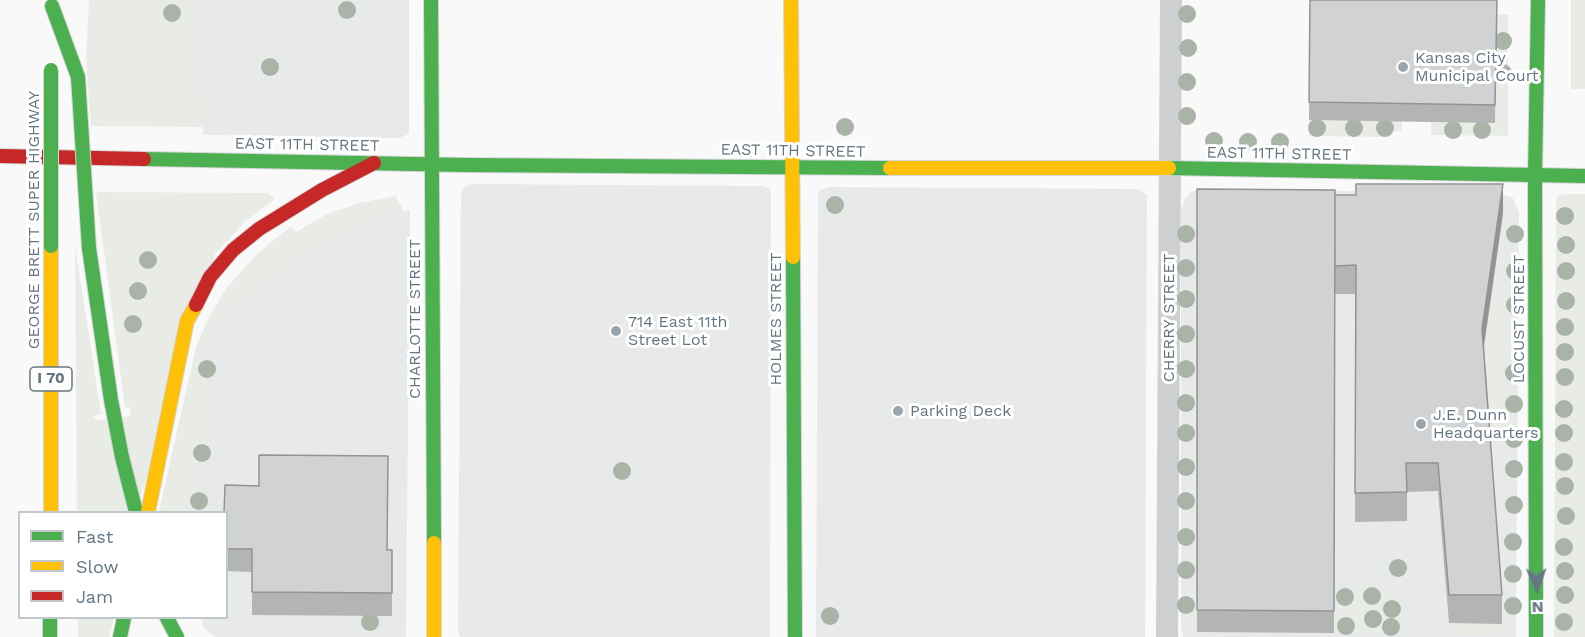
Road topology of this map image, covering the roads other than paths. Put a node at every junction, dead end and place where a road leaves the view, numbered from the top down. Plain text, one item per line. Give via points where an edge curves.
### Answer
1 (431, 0) edge
2 (791, 0) edge
3 (1171, 0) edge
4 (1538, 0) edge
5 (52, 3) edge
6 (0, 156) edge
7 (374, 163) junction
8 (430, 164) junction
9 (792, 168) junction
10 (1169, 168) junction
11 (1535, 176) junction
12 (1585, 176) edge
13 (51, 511) edge
14 (136, 511) edge
15 (148, 511) edge
16 (50, 619) edge
17 (124, 619) edge
18 (168, 619) edge
19 (50, 637) edge
20 (120, 637) edge
21 (177, 637) edge
22 (434, 637) edge
23 (795, 637) edge
24 (1167, 637) edge
25 (1536, 637) edge

1 - 8 main road, CHARLOTTE STREET
2 - 9 main road, HOLMES STREET
3 - 10 street, CHERRY STREET
4 - 11 main road, LOCUST STREET
5 - 13 main road, GEORGE BRETT SUPER HIGHWAY / I 70, bridge
5 - 14 main road, bridge via 78,77 89,248 111,400
6 - 7 main road, EAST 11TH STREET
7 - 8 main road, EAST 11TH STREET
7 - 15 main road via 259,229 233,250 210,277 187,321
8 - 9 main road, EAST 11TH STREET
8 - 22 main road, CHARLOTTE STREET
9 - 10 main road, EAST 11TH STREET
9 - 23 main road, HOLMES STREET
10 - 11 main road, EAST 11TH STREET
10 - 24 street, CHERRY STREET
11 - 12 main road, EAST 11TH STREET
11 - 25 main road, LOCUST STREET
16 - 19 main road
17 - 20 main road
18 - 21 main road

